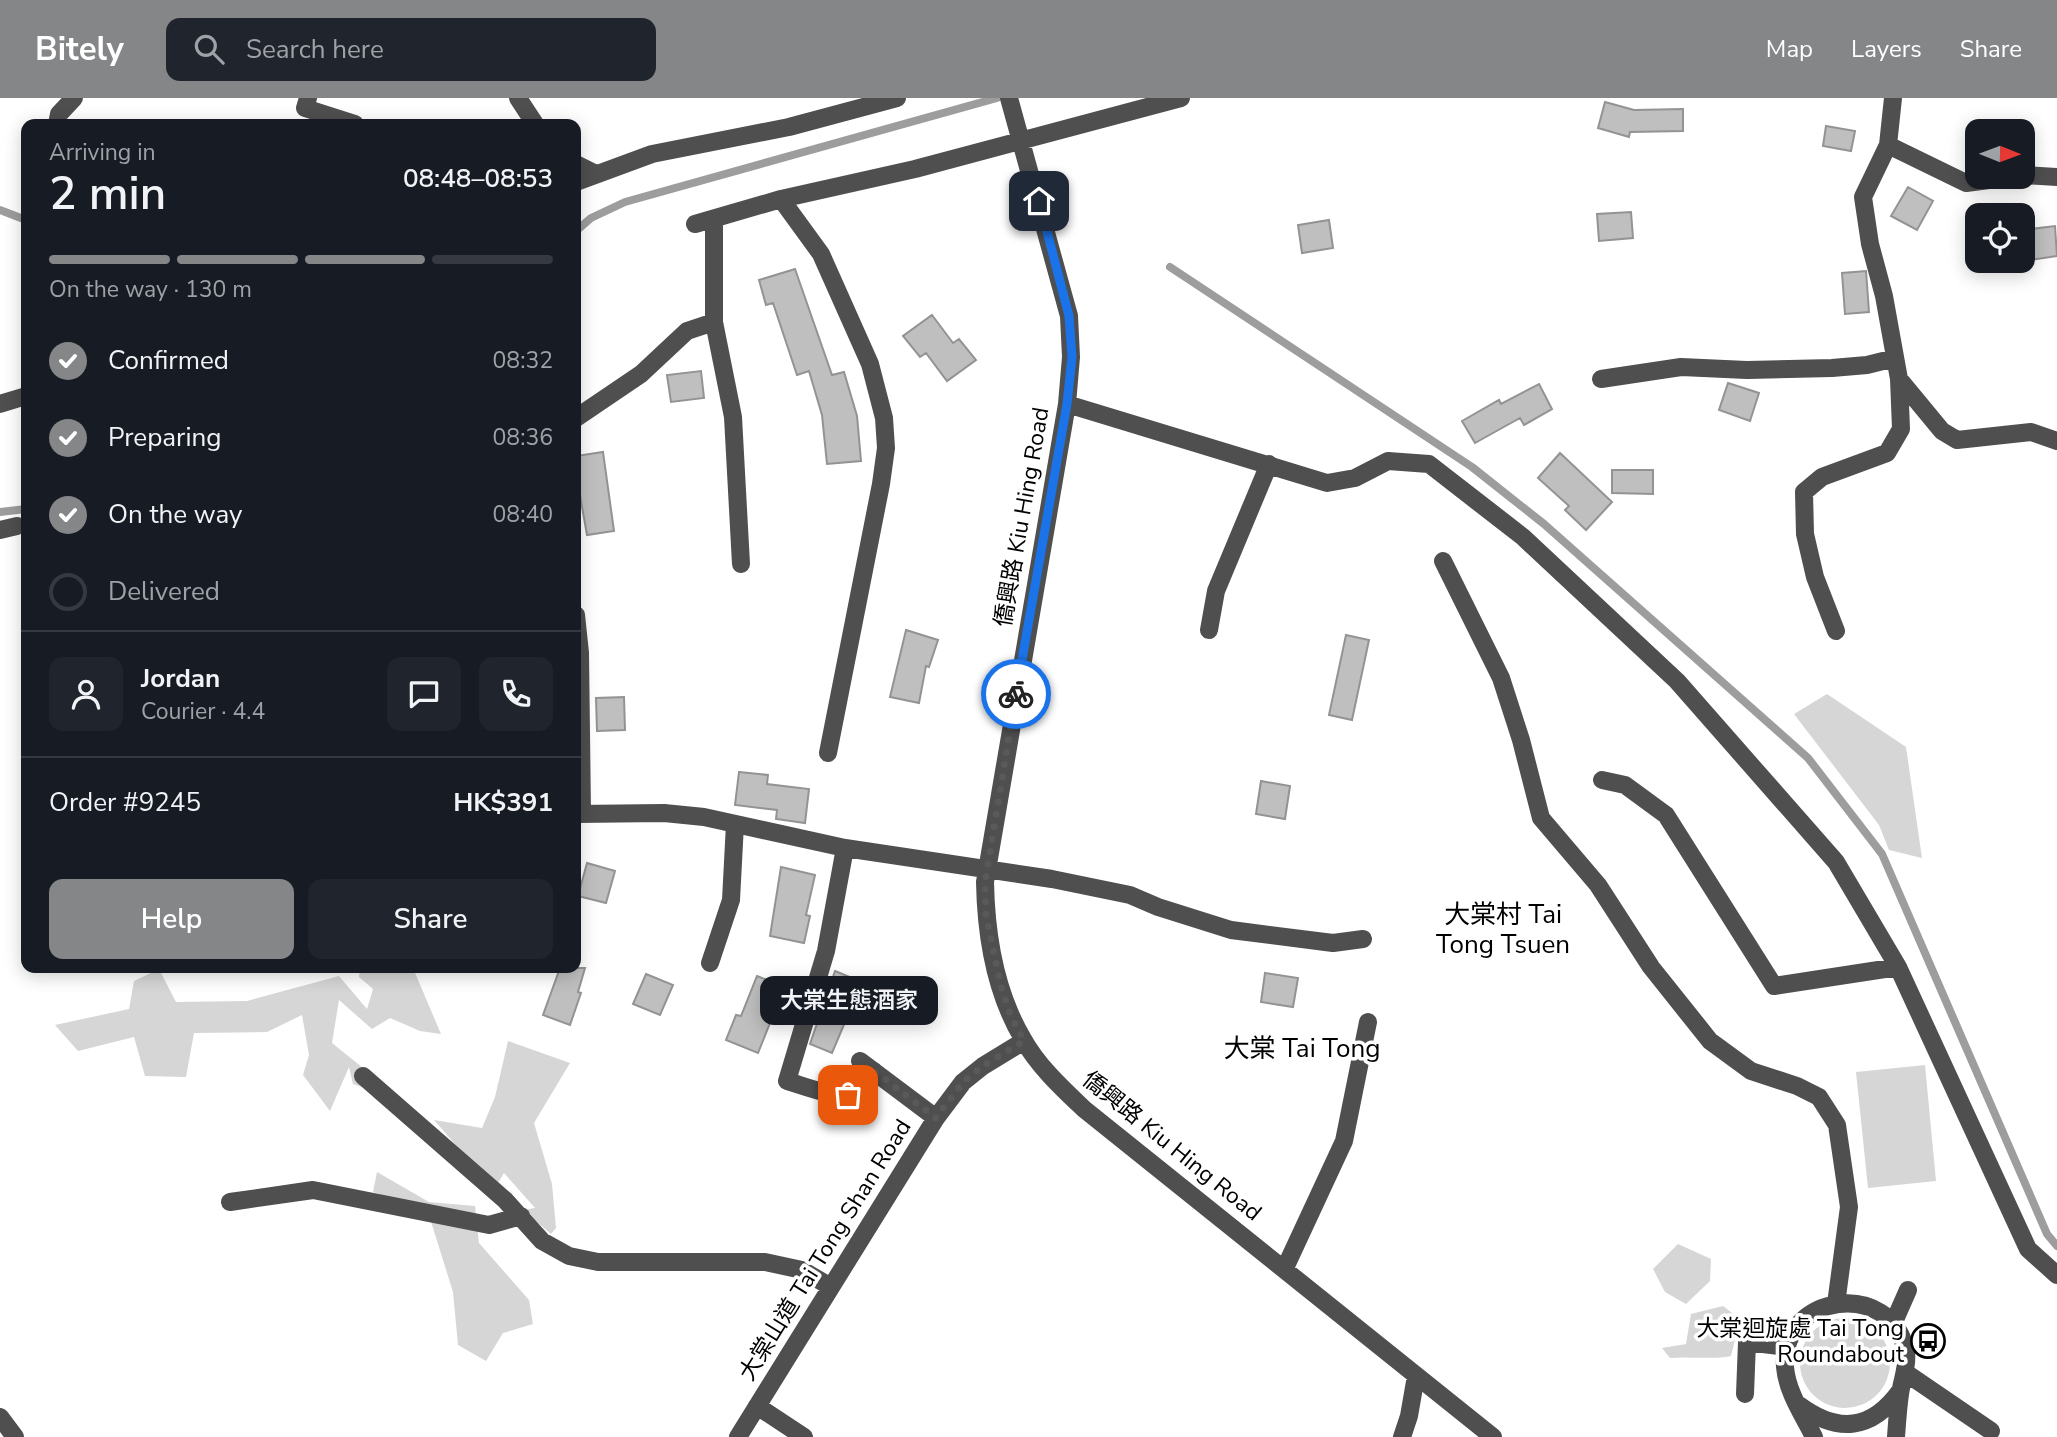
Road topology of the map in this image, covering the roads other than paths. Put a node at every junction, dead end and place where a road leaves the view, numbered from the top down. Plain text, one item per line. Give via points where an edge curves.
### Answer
1 (74, 98) edge
2 (308, 98) edge
3 (518, 98) edge
4 (897, 98) edge
5 (1009, 98) edge
6 (1181, 98) edge
7 (1893, 98) edge
8 (58, 119) edge
9 (339, 119) edge
10 (532, 119) edge
11 (1022, 139) junction
12 (1888, 145) junction
13 (581, 166) edge
14 (596, 174) junction
15 (2035, 176) edge
16 (2057, 177) edge
17 (581, 180) edge
18 (1965, 183) edge
19 (781, 199) junction
20 (713, 219) junction
21 (695, 224) dead end
22 (714, 321) junction
23 (1895, 358) junction
24 (1601, 379) dead end
25 (1899, 379) junction
26 (21, 398) edge
27 (0, 404) edge
28 (1067, 404) junction
29 (581, 415) edge
30 (2057, 441) edge
31 (1269, 464) junction
32 (1443, 561) dead end
33 (741, 564) dead end
34 (1209, 630) dead end
35 (1836, 631) dead end
36 (828, 753) dead end
37 (1602, 779) dead end
38 (581, 814) edge
39 (735, 824) junction
40 (845, 848) junction
41 (987, 871) junction
42 (1363, 939) dead end
43 (709, 963) dead end
44 (1898, 967) junction
45 (1368, 1022) dead end
46 (1024, 1041) junction
47 (363, 1076) dead end
48 (936, 1118) junction
49 (230, 1202) dead end
50 (521, 1216) junction
51 (1285, 1268) junction
52 (2057, 1275) edge
53 (831, 1287) junction
54 (1908, 1290) dead end
55 (1836, 1304) junction
56 (1893, 1324) junction
57 (1787, 1347) junction
58 (1906, 1373) junction
59 (1416, 1376) junction
60 (1900, 1391) junction
61 (1745, 1394) dead end
62 (1797, 1403) junction
63 (757, 1406) junction
64 (0, 1417) edge
65 (1991, 1431) dead end
66 (1810, 1433) edge
67 (15, 1437) edge
68 (738, 1437) edge
69 (804, 1437) edge
70 (1402, 1437) edge
71 (1493, 1437) edge
72 (1896, 1437) edge

1 - 8 street
2 - 9 street via 304,108
3 - 10 street
4 - 14 street via 789,127 652,154
5 - 11 street, 僑興路 Kiu Hing Road
6 - 11 street
7 - 12 street
11 - 19 street
11 - 28 street, 僑興路 Kiu Hing Road via 1069,316 1072,357
12 - 18 street
12 - 23 street via 1864,197
13 - 14 street
14 - 17 street
15 - 16 street
19 - 20 street
19 - 36 street via 821,254 846,308 870,364 886,438
20 - 21 street
20 - 22 street
22 - 29 street via 687,331 641,374
22 - 33 street via 733,416
23 - 24 street via 1832,368 1681,368
23 - 25 street
25 - 30 street via 1942,431 1957,440 2031,432
25 - 35 street via 1901,429 1887,453 1822,477 1804,492 1805,534 1815,577
26 - 27 street
28 - 31 street
28 - 41 street, 僑興路 Kiu Hing Road
31 - 34 street via 1216,590
31 - 44 street via 1327,483 1355,478 1388,461 1429,464 1523,537 1676,681 1836,862
32 - 55 street via 1501,678 1541,818 1598,885 1651,967 1710,1041 1751,1071 1819,1097 1838,1125 1849,1207
37 - 44 street via 1625,785 1666,815 1774,986
38 - 39 street via 664,813
39 - 40 street
39 - 43 street via 731,900
40 - 41 street
40 - 48 street via 826,951 787,1081 848,1095 858,1089 867,1066
41 - 42 street via 1130,895 1231,930 1333,943
41 - 46 street, 僑興路 Kiu Hing Road via 986,916 992,952 1010,1014
44 - 52 street via 2028,1249
45 - 51 street via 1344,1141
46 - 48 street, 大棠山道 Tai Tong Shan Road via 963,1082
46 - 51 street, 僑興路 Kiu Hing Road via 1084,1109
47 - 50 street
48 - 53 street, 大棠山道 Tai Tong Shan Road
49 - 50 street via 313,1190 489,1225
50 - 53 street via 542,1241 569,1256 598,1262 765,1262 802,1270
51 - 59 street, 僑興路 Kiu Hing Road
53 - 63 street, 大棠山道 Tai Tong Shan Road
54 - 56 street
55 - 56 street via 1864,1305
55 - 57 street via 1809,1314
56 - 58 street via 1904,1345
57 - 61 street via 1747,1342
57 - 62 street via 1785,1367
58 - 60 street
58 - 65 street
59 - 70 street
59 - 71 street, 僑興路 Kiu Hing Road
60 - 62 street via 1889,1407 1854,1425 1833,1424
60 - 72 street
62 - 66 street
63 - 68 street, 大棠山道 Tai Tong Shan Road
63 - 69 street
64 - 67 street

